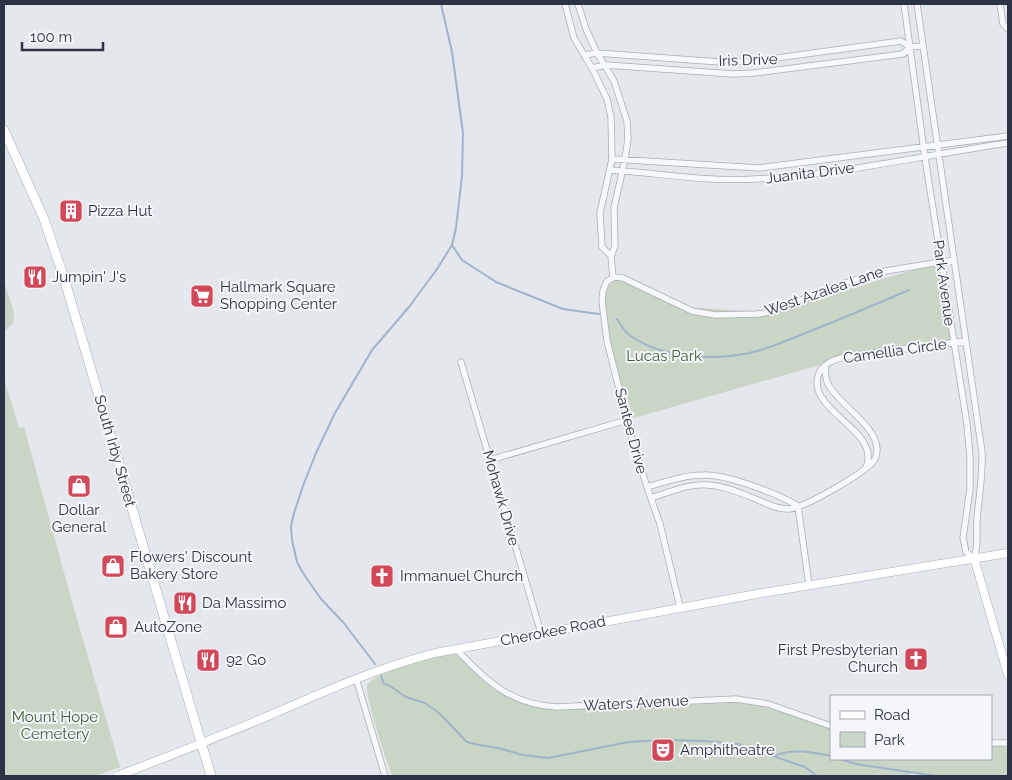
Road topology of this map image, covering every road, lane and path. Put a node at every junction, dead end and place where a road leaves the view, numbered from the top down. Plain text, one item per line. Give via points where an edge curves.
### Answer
1 (564, 4) edge
2 (578, 4) edge
3 (904, 4) edge
4 (917, 4) edge
5 (1000, 4) edge
6 (1008, 29) edge
7 (922, 46) junction
8 (910, 47) junction
9 (597, 53) junction
10 (584, 55) junction
11 (606, 65) junction
12 (592, 68) junction
13 (4, 130) edge
14 (1008, 136) edge
15 (1008, 143) edge
16 (938, 146) junction
17 (924, 147) junction
18 (939, 154) junction
19 (612, 158) junction
20 (925, 158) junction
21 (625, 159) junction
22 (610, 170) junction
23 (622, 171) junction
24 (610, 256) junction
25 (953, 260) junction
26 (941, 262) junction
27 (613, 278) junction
28 (966, 341) junction
29 (953, 343) junction
30 (461, 362) dead end
31 (826, 365) junction
32 (627, 420) junction
33 (490, 460) junction
34 (866, 468) junction
35 (647, 487) junction
36 (651, 498) junction
37 (798, 506) junction
38 (1008, 553) edge
39 (974, 558) junction
40 (809, 585) junction
41 (680, 607) junction
42 (541, 633) junction
43 (456, 649) junction
44 (1008, 675) edge
45 (356, 678) junction
46 (830, 726) edge
47 (201, 743) junction
48 (992, 743) edge
49 (1008, 743) edge
50 (117, 776) edge
51 (210, 776) edge
52 (385, 776) edge

1 - 10 street via 574,38
2 - 9 street
3 - 8 street, Park Avenue
4 - 7 street, Park Avenue
5 - 6 street via 1003,24
7 - 8 street, Iris Drive
7 - 16 street, Park Avenue
8 - 9 street, Iris Drive via 901,41 773,60 735,62
8 - 11 street, Iris Drive via 903,54 754,73
8 - 17 street, Park Avenue
9 - 10 street, Iris Drive
9 - 11 street
10 - 12 street
11 - 12 street, Iris Drive
11 - 21 street via 627,121
12 - 19 street via 607,99
13 - 47 main road, South Irby Street via 44,219 64,278
14 - 16 street, Juanita Drive
15 - 18 street, Juanita Drive
16 - 17 street, Juanita Drive
16 - 18 street, Park Avenue
17 - 20 street, Park Avenue
17 - 21 street, Juanita Drive via 759,168
18 - 20 street, Juanita Drive
18 - 25 street, Park Avenue
19 - 21 street, Juanita Drive
19 - 22 street
20 - 23 street, Juanita Drive via 753,180
20 - 26 street, Park Avenue
21 - 23 street
22 - 23 street, Juanita Drive
22 - 24 street via 600,213 602,248
23 - 24 street via 614,208 615,246
24 - 27 street
25 - 26 street, West Azalea Lane
25 - 28 street, Park Avenue
26 - 27 street, West Azalea Lane via 890,269 854,279 770,312 722,316 692,311 624,278
26 - 29 street, Park Avenue
27 - 32 street, Santee Drive via 607,281 603,291 604,326
28 - 29 street, Camellia Circle
28 - 39 street, Park Avenue via 983,473 977,520 978,548
29 - 31 street, Camellia Circle via 850,356
29 - 39 street, Park Avenue via 970,457 970,489 963,538 966,552
30 - 33 street, Mohawk Drive
31 - 34 street, Camellia Circle via 818,375 819,391 862,439 868,455
31 - 34 street, Camellia Circle via 830,388 870,431 878,448 875,459
32 - 33 street
32 - 35 street, Santee Drive
33 - 42 street, Mohawk Drive
34 - 37 street, Camellia Circle
35 - 36 street, Santee Drive
35 - 37 street via 691,476 717,475
36 - 37 street, Camellia Circle via 687,486 706,484 732,489 776,507 790,509
36 - 41 street, Santee Drive
37 - 40 street
38 - 39 street, Cherokee Road
39 - 40 street, Cherokee Road
39 - 44 street, Park Avenue
40 - 41 street, Cherokee Road
41 - 42 street, Cherokee Road
42 - 43 street, Cherokee Road
43 - 45 street, Cherokee Road
43 - 46 street, Waters Avenue via 497,688 531,704 564,707 736,699 773,706
45 - 47 street, Cherokee Road
45 - 52 street
47 - 50 street, Cherokee Road
47 - 51 main road, South Irby Street
48 - 49 street

